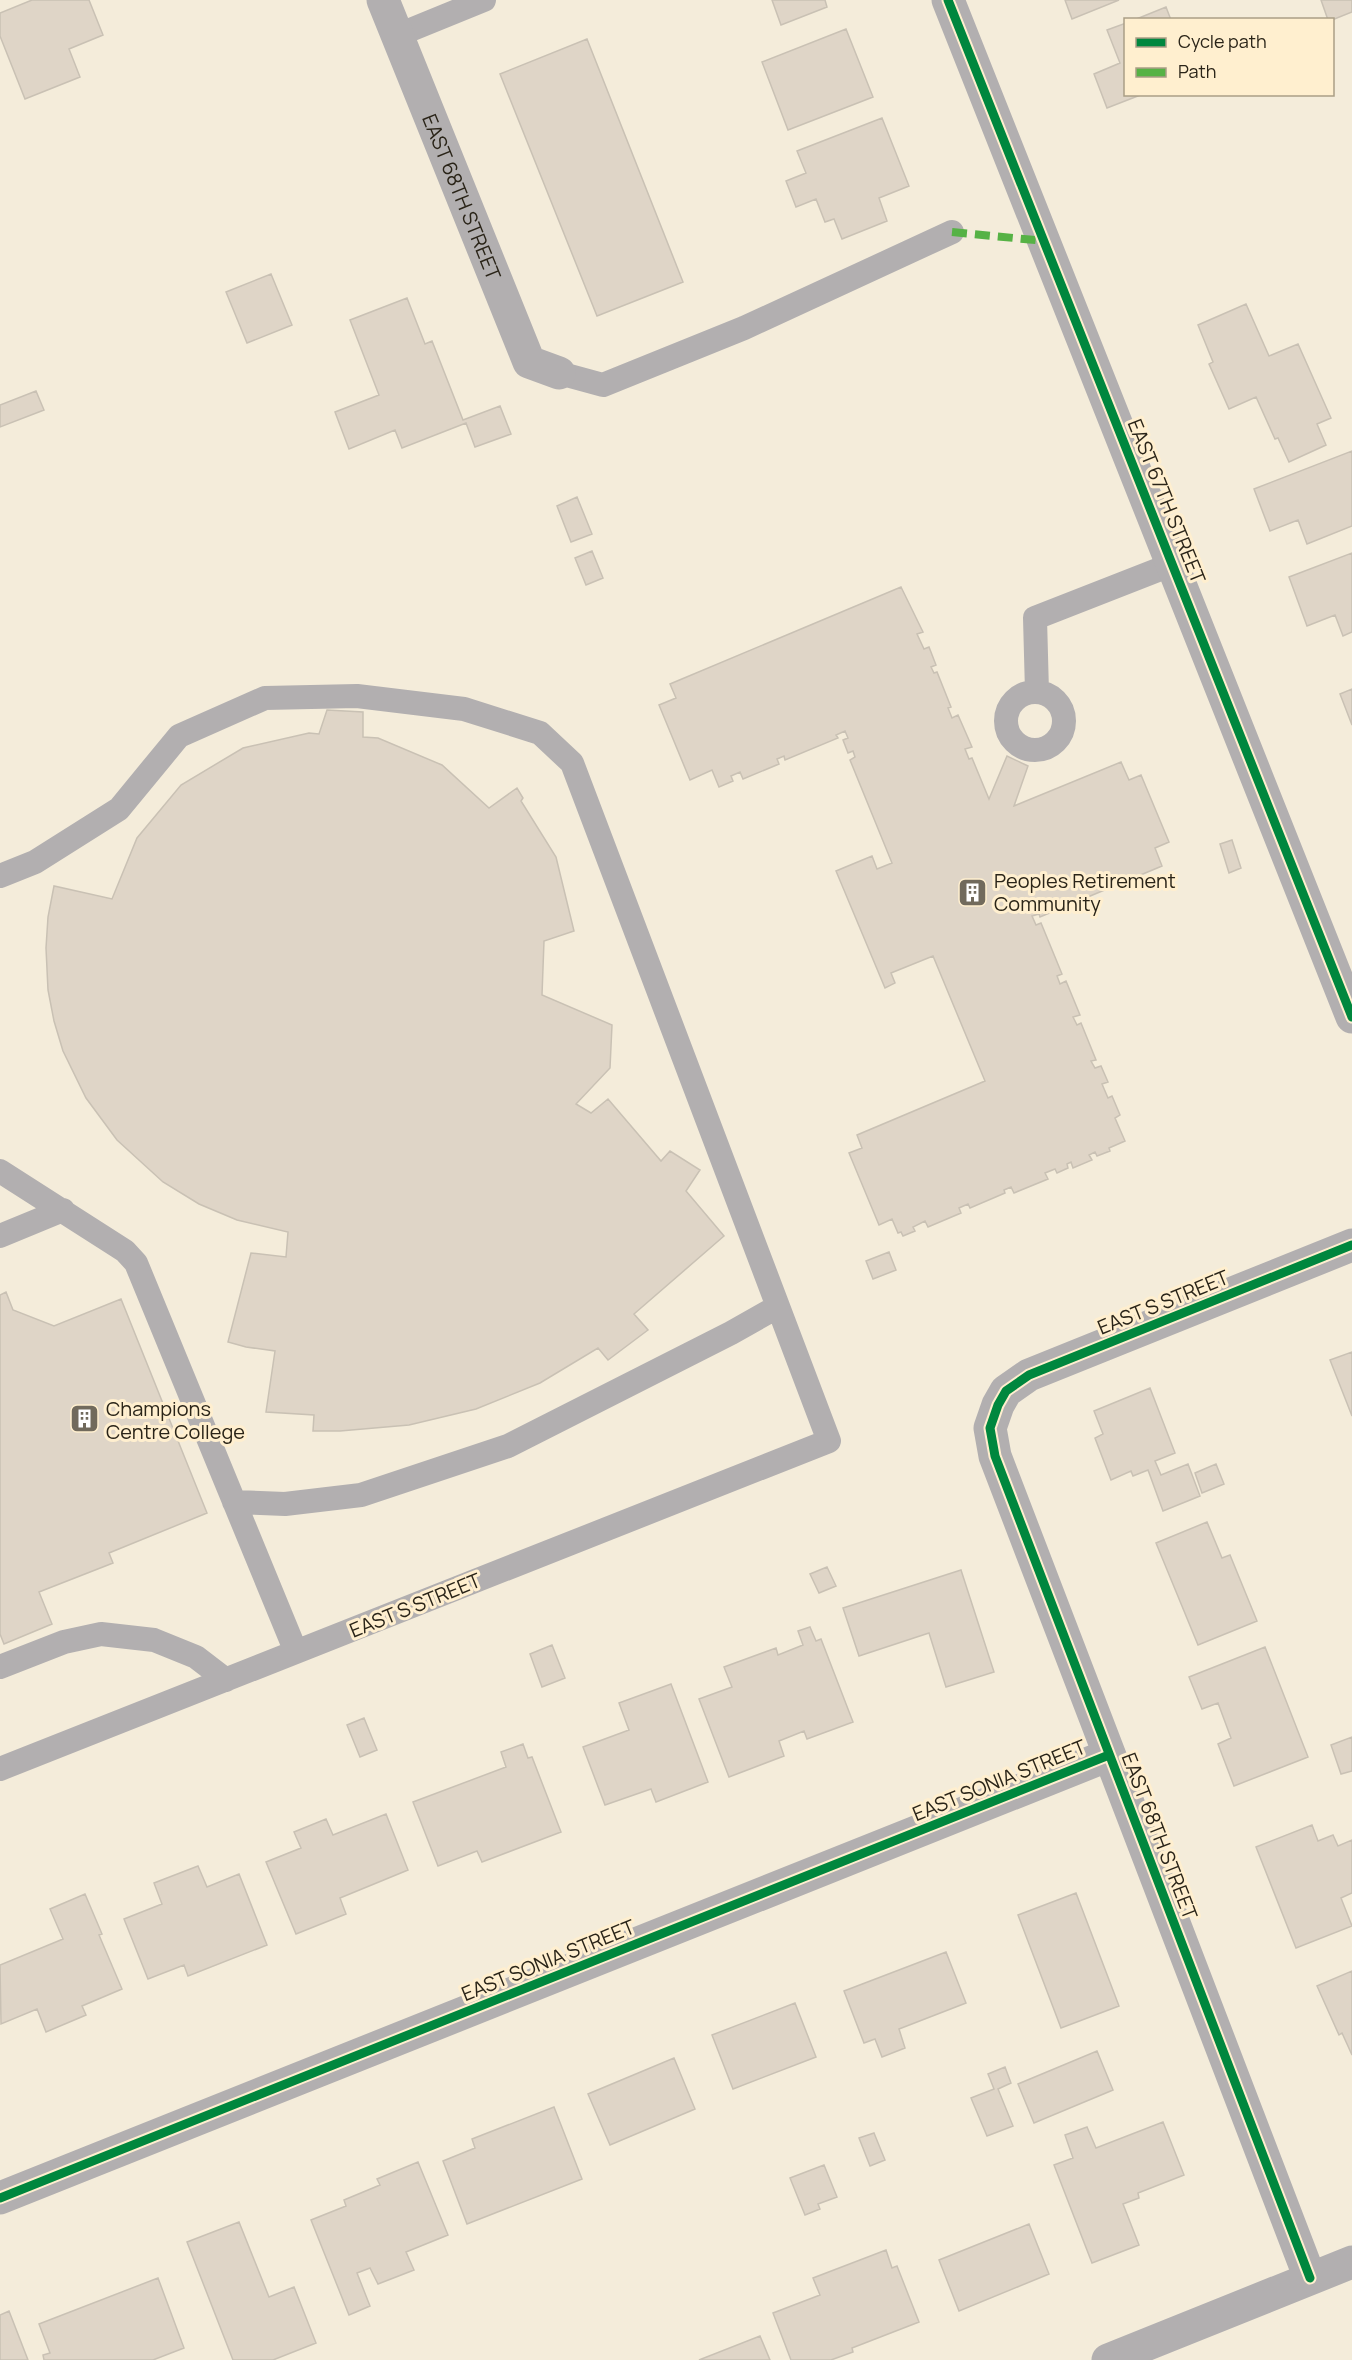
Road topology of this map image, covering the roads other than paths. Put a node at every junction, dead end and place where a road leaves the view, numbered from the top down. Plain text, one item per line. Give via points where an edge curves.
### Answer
1 (383, 0) edge
2 (484, 0) edge
3 (948, 0) edge
4 (398, 35) junction
5 (952, 232) dead end
6 (559, 373) joint
7 (1173, 564) junction
8 (1037, 692) dead end
9 (0, 876) edge
10 (1352, 1017) edge
11 (0, 1171) edge
12 (63, 1210) junction
13 (0, 1236) edge
14 (1352, 1245) edge
15 (777, 1307) junction
16 (998, 1405) joint
17 (234, 1502) junction
18 (296, 1652) junction
19 (0, 1666) edge
20 (226, 1680) junction
21 (1109, 1755) junction
22 (0, 1768) edge
23 (0, 2198) edge
24 (1352, 2262) edge
25 (1311, 2278) junction
26 (1108, 2360) edge

1 - 4 street, EAST 68TH STREET
2 - 4 lane
3 - 7 street, EAST 67TH STREET
4 - 6 street, EAST 68TH STREET via 529,362
5 - 6 lane via 744,328 603,385
7 - 8 lane via 1035,618
7 - 10 street, EAST 67TH STREET
9 - 15 lane via 35,862 119,809 179,736 265,698 357,696 464,709 540,733 572,763
11 - 12 lane
12 - 13 lane
12 - 17 lane via 125,1251 136,1263
14 - 16 street, EAST S STREET via 1029,1375 1006,1391
15 - 17 lane via 508,1446 362,1495 285,1504
15 - 18 lane, EAST S STREET via 829,1441
16 - 21 street, EAST 68TH STREET via 990,1428 995,1456
17 - 18 lane
18 - 20 lane, EAST S STREET
19 - 20 lane via 64,1642 101,1634 154,1640 196,1657
20 - 22 lane, EAST S STREET
21 - 23 street, EAST SONIA STREET
21 - 25 street, EAST 68TH STREET
24 - 25 street
25 - 26 street

